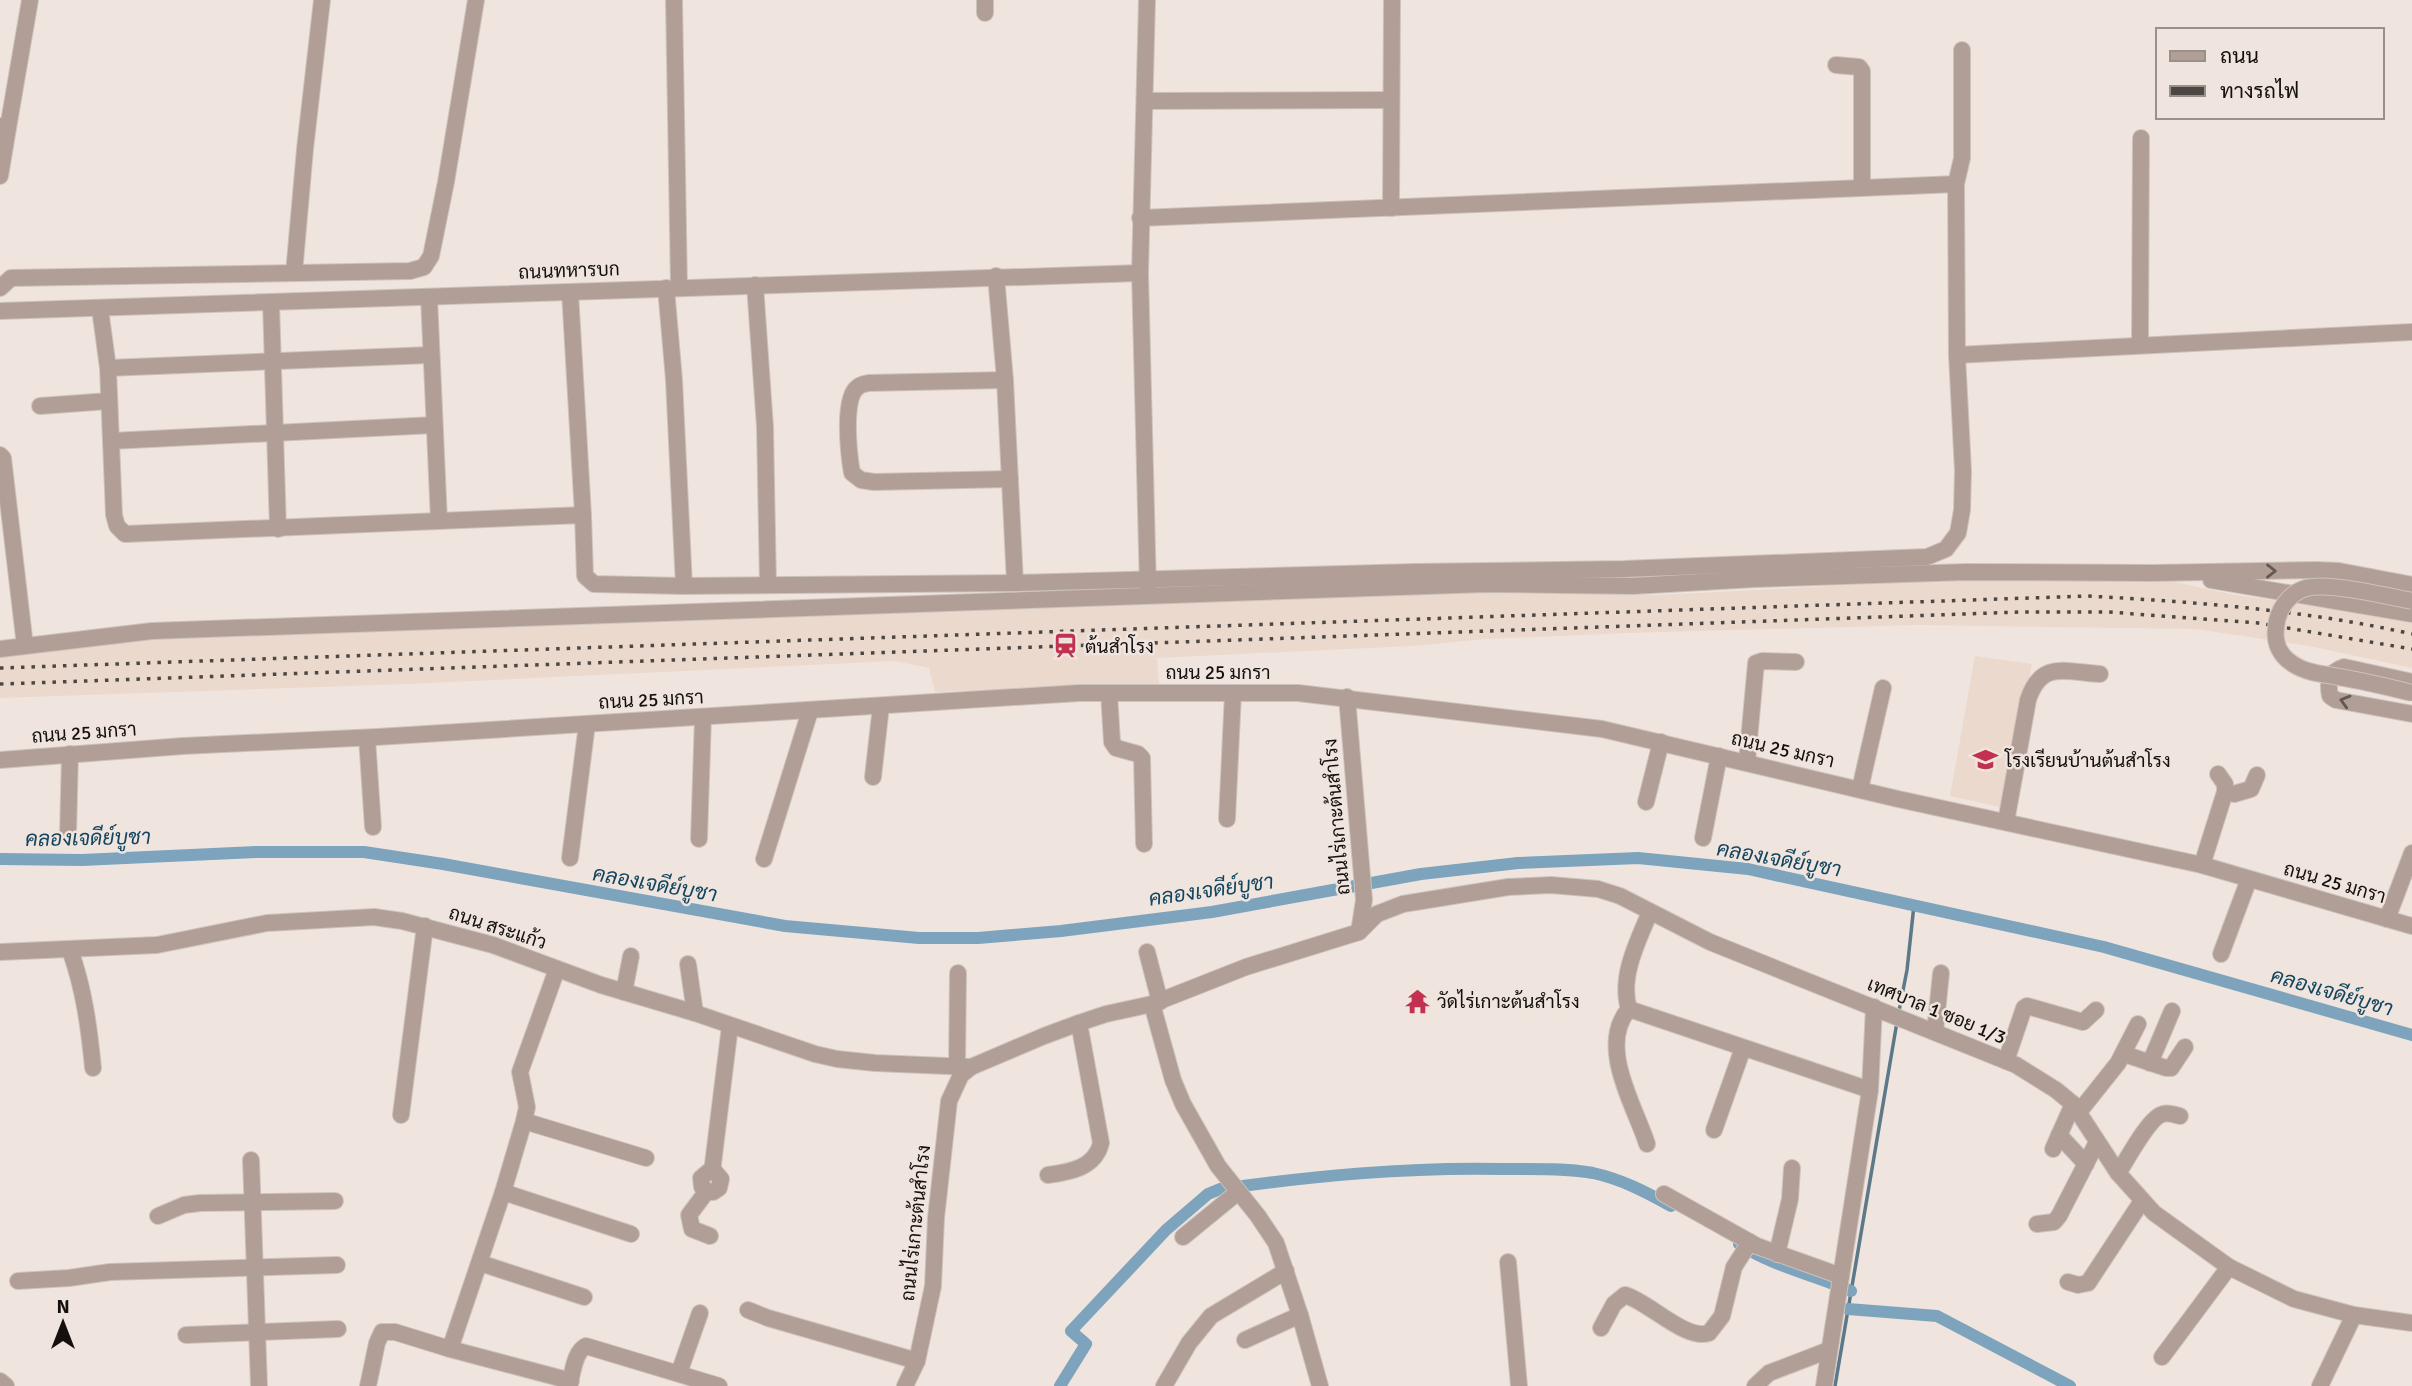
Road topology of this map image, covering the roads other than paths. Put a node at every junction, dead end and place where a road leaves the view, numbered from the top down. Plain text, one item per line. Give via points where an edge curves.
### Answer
1 (30, 0) edge
2 (322, 0) edge
3 (476, 0) edge
4 (674, 0) edge
5 (1147, 0) edge
6 (1392, 0) edge
7 (1962, 50) dead end
8 (1836, 65) dead end
9 (1391, 100) junction
10 (1146, 101) junction
11 (4, 127) edge
12 (2141, 138) dead end
13 (0, 176) edge
14 (1956, 184) junction
15 (1862, 188) junction
16 (1391, 208) junction
17 (1140, 218) junction
18 (294, 272) junction
19 (1140, 272) junction
20 (996, 276) junction
21 (755, 285) junction
22 (672, 287) junction
23 (0, 288) edge
24 (570, 292) junction
25 (429, 297) junction
26 (271, 303) junction
27 (100, 309) junction
28 (0, 311) edge
29 (2412, 332) edge
30 (2140, 345) junction
31 (430, 355) junction
32 (1957, 355) junction
33 (273, 362) junction
34 (108, 368) junction
35 (1005, 380) junction
36 (109, 401) junction
37 (40, 405) dead end
38 (434, 425) junction
39 (276, 432) junction
40 (111, 441) junction
41 (0, 455) edge
42 (1010, 479) junction
43 (583, 515) junction
44 (439, 521) junction
45 (278, 529) junction
46 (2153, 573) junction
47 (1148, 579) junction
48 (1015, 583) junction
49 (768, 585) junction
50 (2412, 585) edge
51 (684, 586) junction
52 (1147, 598) junction
53 (2412, 601) edge
54 (2412, 614) edge
55 (25, 646) junction
56 (0, 649) edge
57 (1796, 662) dead end
58 (2100, 674) dead end
59 (2412, 682) edge
60 (1883, 688) dead end
61 (1109, 693) junction
62 (1233, 693) junction
63 (2412, 693) edge
64 (1347, 697) junction
65 (881, 706) junction
66 (810, 711) junction
67 (2412, 715) edge
68 (703, 717) junction
69 (587, 724) junction
70 (367, 738) junction
71 (1661, 742) junction
72 (71, 754) junction
73 (1719, 756) junction
74 (0, 760) edge
75 (1747, 762) junction
76 (2218, 774) dead end
77 (2257, 775) dead end
78 (873, 777) dead end
79 (1860, 789) junction
80 (2225, 792) junction
81 (1646, 802) dead end
82 (1227, 819) dead end
83 (2006, 822) junction
84 (373, 827) dead end
85 (68, 835) dead end
86 (1703, 838) dead end
87 (699, 839) dead end
88 (1144, 844) dead end
89 (2412, 853) edge
90 (570, 858) dead end
91 (764, 859) dead end
92 (2202, 865) junction
93 (2249, 879) junction
94 (1650, 912) junction
95 (2387, 919) junction
96 (425, 926) junction
97 (2412, 926) edge
98 (1359, 932) junction
99 (71, 950) junction
100 (0, 952) edge
101 (1147, 953) dead end
102 (2221, 954) dead end
103 (631, 956) dead end
104 (688, 964) dead end
105 (557, 969) junction
106 (958, 973) dead end
107 (1941, 973) dead end
108 (624, 992) junction
109 (1156, 1003) junction
110 (1629, 1009) junction
111 (1879, 1009) junction
112 (2096, 1010) dead end
113 (2172, 1011) dead end
114 (695, 1013) junction
115 (1079, 1023) junction
116 (2138, 1024) dead end
117 (730, 1026) junction
118 (1935, 1032) junction
119 (2185, 1047) dead end
120 (1743, 1048) junction
121 (2124, 1054) junction
122 (2006, 1061) junction
123 (2150, 1063) junction
124 (93, 1068) dead end
125 (964, 1068) junction
126 (1870, 1090) junction
127 (2076, 1108) junction
128 (401, 1115) dead end
129 (2180, 1116) dead end
130 (524, 1121) junction
131 (1714, 1130) dead end
132 (2097, 1142) junction
133 (1647, 1144) dead end
134 (646, 1158) dead end
135 (251, 1160) dead end
136 (2086, 1164) junction
137 (1792, 1168) dead end
138 (2118, 1173) junction
139 (1048, 1175) dead end
140 (1234, 1187) junction
141 (503, 1192) junction
142 (1664, 1194) dead end
143 (335, 1201) dead end
144 (2142, 1201) junction
145 (252, 1203) junction
146 (158, 1216) dead end
147 (2037, 1224) dead end
148 (631, 1234) dead end
149 (710, 1236) dead end
150 (1182, 1237) dead end
151 (1747, 1246) junction
152 (1777, 1254) junction
153 (1508, 1262) dead end
154 (480, 1263) junction
155 (337, 1265) dead end
156 (2229, 1267) junction
157 (254, 1268) junction
158 (1286, 1271) junction
159 (18, 1281) dead end
160 (2068, 1282) dead end
161 (1840, 1283) junction
162 (584, 1297) dead end
163 (748, 1310) dead end
164 (700, 1313) dead end
165 (1300, 1315) junction
166 (2354, 1315) junction
167 (2412, 1323) edge
168 (1601, 1328) dead end
169 (338, 1329) dead end
170 (257, 1333) junction
171 (186, 1335) dead end
172 (1245, 1340) dead end
173 (450, 1349) junction
174 (1829, 1350) junction
175 (2162, 1357) dead end
176 (917, 1361) junction
177 (679, 1374) junction
178 (0, 1381) edge
179 (570, 1384) edge
180 (1166, 1385) edge
181 (6, 1386) edge
182 (259, 1386) edge
183 (368, 1386) edge
184 (719, 1386) edge
185 (905, 1386) edge
186 (1320, 1386) edge
187 (1519, 1386) edge
188 (1755, 1386) edge
189 (1824, 1386) edge
190 (2320, 1386) edge

1 - 11 street
2 - 18 street
3 - 18 street via 446,183 431,256 424,267
4 - 22 street
5 - 10 street
6 - 9 street
7 - 14 street via 1962,158
8 - 15 street via 1862,71
9 - 10 street
9 - 16 street
10 - 17 street
11 - 13 street
12 - 30 street
14 - 15 street
14 - 32 street
15 - 16 street
16 - 17 street
17 - 19 street
18 - 23 street via 11,278
19 - 20 street, ถนนทหารบก
19 - 47 street
20 - 21 street, ถนนทหารบก
20 - 35 street
21 - 22 street, ถนนทหารบก
21 - 49 street via 765,427
22 - 24 street, ถนนทหารบก
22 - 51 street
24 - 25 street, ถนนทหารบก
24 - 43 street
25 - 26 street, ถนนทหารบก
25 - 31 street
26 - 27 street, ถนนทหารบก
26 - 33 street
27 - 28 street, ถนนทหารบก
27 - 34 street
29 - 30 street
30 - 32 street
31 - 33 street
31 - 38 street
32 - 47 street via 1962,510 1958,533 1946,550 1927,557
33 - 34 street
33 - 39 street
34 - 36 street
35 - 42 street
35 - 42 street via 856,387 848,410 850,462 852,473 874,482
36 - 37 street
36 - 40 street
38 - 39 street
38 - 44 street
39 - 40 street
39 - 45 street
40 - 45 street via 114,515 125,534
41 - 55 street
42 - 48 street
43 - 44 street
43 - 51 street via 588,581
44 - 45 street
46 -> 50 street via 2339,571
46 - 52 street via 1966,572 1633,586 1316,589
46 - 54 street
47 - 48 street
47 - 52 street
48 - 49 street
49 - 51 street
52 - 55 street via 152,631
53 - 63 street, bridge via 2305,588 2285,603 2275,629 2280,651 2294,665
55 - 56 street
57 - 75 street via 1756,663
58 - 83 street via 2049,672 2033,685
67 -> 59 street via 2336,700 2328,687 2334,670 2344,667
60 - 79 street
61 - 62 street, ถนน 25 มกรา
61 - 65 street, ถนน 25 มกรา
61 - 88 street via 1112,742 1142,758
62 - 64 street, ถนน 25 มกรา
62 - 82 street
64 - 71 street, ถนน 25 มกรา via 1567,723
64 - 98 street, ถนนไร่เกาะต้นสำโรง via 1364,900
65 - 66 street, ถนน 25 มกรา
65 - 78 street
66 - 68 street, ถนน 25 มกรา
66 - 91 street
68 - 69 street, ถนน 25 มกรา
68 - 87 street
69 - 70 street, ถนน 25 มกรา
69 - 90 street
70 - 72 street, ถนน 25 มกรา
70 - 84 street
71 - 73 street, ถนน 25 มกรา
71 - 81 street
72 - 74 street, ถนน 25 มกรา
72 - 85 street
73 - 75 street, ถนน 25 มกรา
73 - 86 street
75 - 79 street, ถนน 25 มกรา
76 - 80 street
77 - 80 street via 2251,789
79 - 83 street, ถนน 25 มกรา
80 - 92 street
83 - 92 street, ถนน 25 มกรา
89 - 95 street
92 - 93 street, ถนน 25 มกรา
93 - 95 street, ถนน 25 มกรา
93 - 102 street
94 - 98 street, เทศบาล 1 ซอย 1/3 via 1598,889 1508,887 1404,904 1377,914
94 - 110 street via 1630,964
94 - 111 street, เทศบาล 1 ซอย 1/3 via 1710,942
95 - 97 street, ถนน 25 มกรา
96 - 99 street, ถนน สระแก้ว via 374,917 267,923 157,944
96 - 105 street, ถนน สระแก้ว
96 - 128 street
98 - 109 street via 1246,967
99 - 100 street, ถนน สระแก้ว
99 - 124 street via 88,1018
101 - 109 street
103 - 108 street
104 - 114 street
105 - 108 street, ถนน สระแก้ว
105 - 130 street via 520,1072 527,1107
106 - 125 street
107 - 118 street
108 - 114 street, ถนน สระแก้ว
109 - 115 street
109 - 140 street via 1183,1104
110 - 120 street
110 - 133 street via 1619,1024 1617,1051 1625,1090
111 - 118 street, เทศบาล 1 ซอย 1/3
111 - 126 street
112 - 122 street via 2083,1022 2027,1006
113 - 123 street
114 - 117 street, ถนน สระแก้ว
115 - 125 street
115 - 139 street via 1099,1153 1078,1169
116 - 121 street
117 - 125 street, ถนน สระแก้ว via 837,1059
117 - 149 street via 712,1172 701,1178 707,1191 689,1219 692,1229
118 - 122 street, เทศบาล 1 ซอย 1/3
119 - 123 street via 2171,1068
120 - 126 street
120 - 131 street
121 - 123 street
121 - 127 street via 2109,1077
122 - 127 street, เทศบาล 1 ซอย 1/3 via 2056,1090
125 - 176 street, ถนนไร่เกาะต้นสำโรง via 949,1101 933,1286
126 - 161 street
127 - 132 street, เทศบาล 1 ซอย 1/3
127 - 136 street via 2056,1142
129 - 138 street via 2160,1114 2150,1123
130 - 134 street
130 - 141 street
132 - 136 street
132 - 138 street, เทศบาล 1 ซอย 1/3
135 - 145 street
136 - 147 street via 2059,1216 2054,1222
137 - 152 street
138 - 144 street, เทศบาล 1 ซอย 1/3
140 - 150 street
140 - 158 street via 1276,1242
141 - 148 street
141 - 154 street
142 - 151 street
143 - 145 street
144 - 156 street, เทศบาล 1 ซอย 1/3
144 - 160 street via 2088,1283
145 - 146 street via 184,1205
145 - 157 street
151 - 152 street
151 - 168 street via 1734,1267 1722,1316 1709,1333 1693,1333 1625,1295 1614,1304
152 - 161 street
153 - 187 street
154 - 162 street
154 - 173 street
155 - 157 street
156 - 166 street, เทศบาล 1 ซอย 1/3 via 2294,1299
156 - 175 street
157 - 159 street via 110,1272
157 - 170 street
158 - 165 street
158 - 180 street via 1211,1316 1189,1343
161 - 174 street
163 - 176 street
164 - 177 street
165 - 172 street
165 - 186 street
166 - 167 street, เทศบาล 1 ซอย 1/3
166 - 190 street
169 - 170 street
170 - 171 street
170 - 182 street
173 - 179 street
173 - 183 street via 382,1332
174 - 188 street via 1769,1373
174 - 189 street
176 - 185 street, ถนนไร่เกาะต้นสำโรง
177 - 179 street via 586,1346 578,1354
177 - 184 street
178 - 181 street

